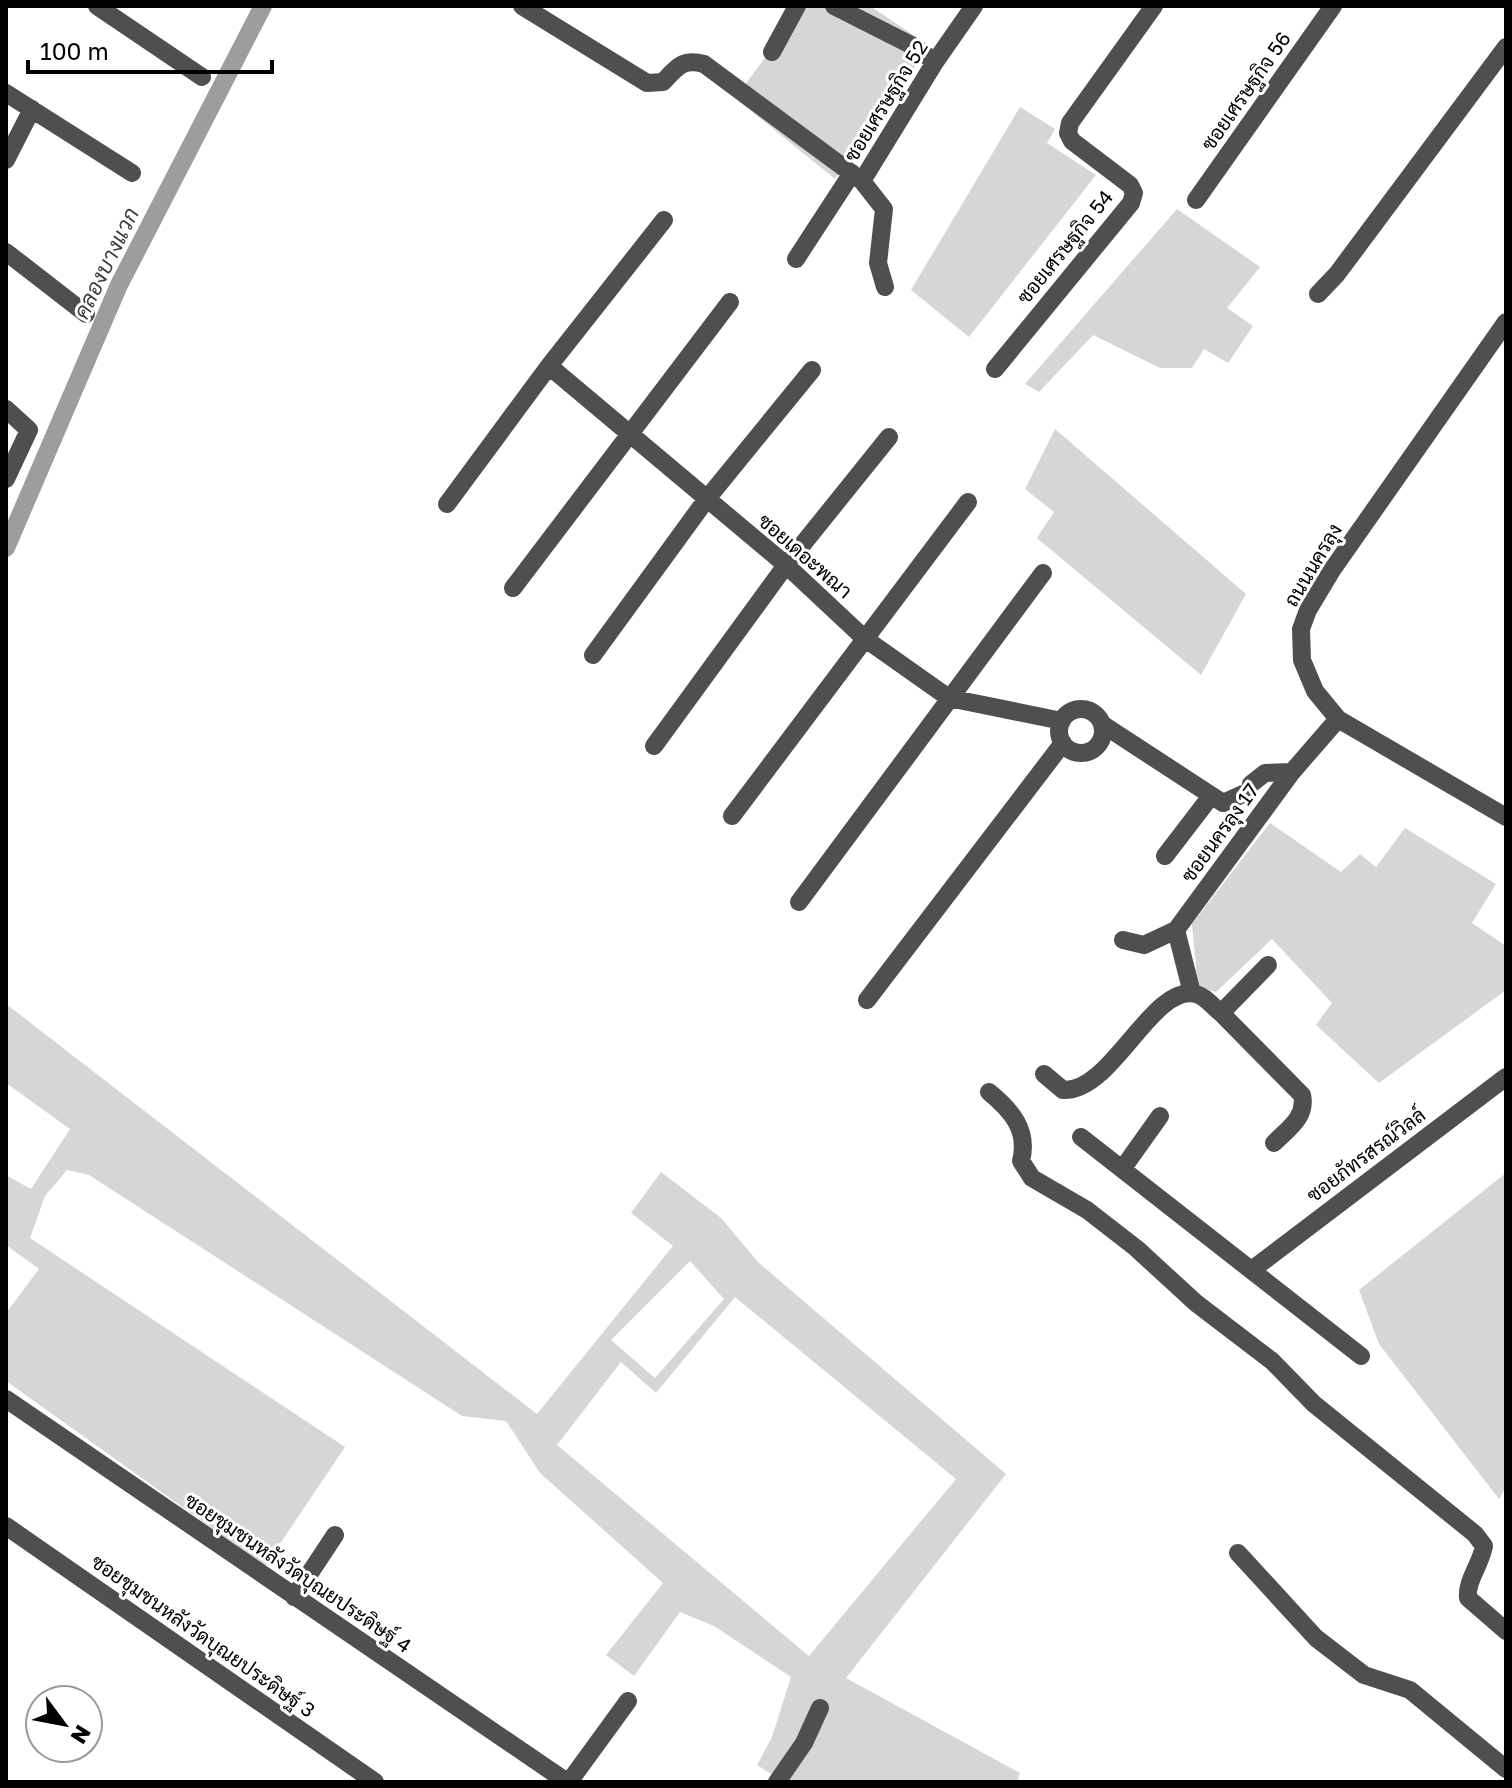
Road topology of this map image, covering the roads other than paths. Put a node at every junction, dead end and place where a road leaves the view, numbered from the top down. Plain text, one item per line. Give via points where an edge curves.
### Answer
1 (97, 6) edge
2 (522, 6) edge
3 (797, 6) edge
4 (834, 6) edge
5 (974, 6) edge
6 (1154, 6) edge
7 (1333, 6) edge
8 (1506, 47) edge
9 (772, 52) dead end
10 (935, 62) junction
11 (202, 77) dead end
12 (6, 93) edge
13 (32, 109) junction
14 (6, 160) edge
15 (132, 173) dead end
16 (857, 177) junction
17 (1196, 200) dead end
18 (664, 220) dead end
19 (6, 252) edge
20 (796, 259) dead end
21 (885, 287) dead end
22 (1318, 294) dead end
23 (730, 302) dead end
24 (86, 314) dead end
25 (1506, 322) edge
26 (549, 366) junction
27 (995, 369) dead end
28 (812, 370) dead end
29 (6, 409) edge
30 (629, 433) junction
31 (889, 437) dead end
32 (6, 479) edge
33 (706, 500) junction
34 (968, 502) dead end
35 (447, 504) dead end
36 (786, 565) junction
37 (1043, 573) dead end
38 (513, 588) dead end
39 (864, 638) junction
40 (593, 655) dead end
41 (949, 698) junction
42 (1338, 719) junction
43 (1062, 721) junction
44 (1102, 724) junction
45 (1063, 743) junction
46 (654, 746) dead end
47 (1292, 772) junction
48 (1211, 796) junction
49 (732, 816) dead end
50 (1506, 817) edge
51 (1165, 856) dead end
52 (799, 902) dead end
53 (1176, 930) junction
54 (1123, 940) dead end
55 (1268, 965) dead end
56 (1192, 993) junction
57 (867, 1000) dead end
58 (1221, 1013) junction
59 (1044, 1074) dead end
60 (1506, 1077) edge
61 (989, 1092) dead end
62 (1160, 1116) dead end
63 (1081, 1137) dead end
64 (1274, 1143) dead end
65 (1123, 1168) junction
66 (1253, 1269) junction
67 (1361, 1356) dead end
68 (6, 1399) edge
69 (6, 1526) edge
70 (335, 1535) dead end
71 (1238, 1553) dead end
72 (294, 1597) junction
73 (1506, 1631) edge
74 (628, 1701) dead end
75 (820, 1708) dead end
76 (1506, 1769) edge
77 (375, 1782) edge
78 (568, 1782) edge
79 (777, 1782) edge

1 - 11 street
2 - 16 street via 647,83 663,82 689,60 704,64
3 - 9 street
4 - 10 street
5 - 10 street, ซอยเศรษฐกิจ 52
6 - 27 street, ซอยเศรษฐกิจ 54 via 1068,133 1130,185 1131,203
7 - 17 street, ซอยเศรษฐกิจ 56
8 - 22 street
10 - 16 street, ซอยเศรษฐกิจ 52
12 - 13 street
13 - 14 street
13 - 15 street
16 - 20 street, ซอยเศรษฐกิจ 52
16 - 21 street via 884,209 878,263
18 - 26 street
19 - 24 street
23 - 30 street
25 - 42 street, ถนนนครลุง via 1308,610 1301,629 1302,660 1315,691
26 - 30 street, ซอยเดอะพณา
26 - 35 street
28 - 33 street
29 - 32 street via 29,430
30 - 33 street, ซอยเดอะพณา
30 - 38 street
31 - 36 street
33 - 36 street, ซอยเดอะพณา
33 - 40 street
34 - 39 street
36 - 39 street, ซอยเดอะพณา
36 - 46 street
37 - 41 street
39 - 41 street, ซอยเดอะพณา
39 - 49 street
41 - 43 street, ซอยเดอะพณา
41 - 52 street
42 - 47 street, ซอยนครลุง 17
42 - 50 street, ถนนนครลุง
43 - 44 street, ซอยเดอะพณา via 1085,710
43 - 45 street
44 - 45 street via 1102,738 1088,752 1074,752
44 - 48 street, ซอยเดอะพณา
45 - 57 street
47 - 48 street via 1265,773 1223,803
47 - 53 street, ซอยนครลุง 17
48 - 51 street
53 - 54 street via 1144,945
53 - 56 street
55 - 58 street
56 - 58 street
56 - 59 street via 1157,1011 1099,1075 1079,1089 1063,1090
58 - 64 street via 1302,1095 1301,1116
60 - 66 street, ซอยภัทรสรณ์วิลล์
61 - 73 street via 1017,1119 1021,1161 1032,1178 1087,1210 1136,1248 1272,1361 1314,1404 1475,1534 1484,1546 1468,1598
62 - 65 street
63 - 65 street
65 - 66 street
66 - 67 street
68 - 72 street, ซอยชุมชนหลังวัดบุณยประดิษฐ์ 4
69 - 77 street, ซอยชุมชนหลังวัดบุณยประดิษฐ์ 3
70 - 72 street
71 - 76 street via 1316,1638 1364,1675 1410,1690
72 - 78 street, ซอยชุมชนหลังวัดบุณยประดิษฐ์ 4
74 - 78 street
75 - 79 street

